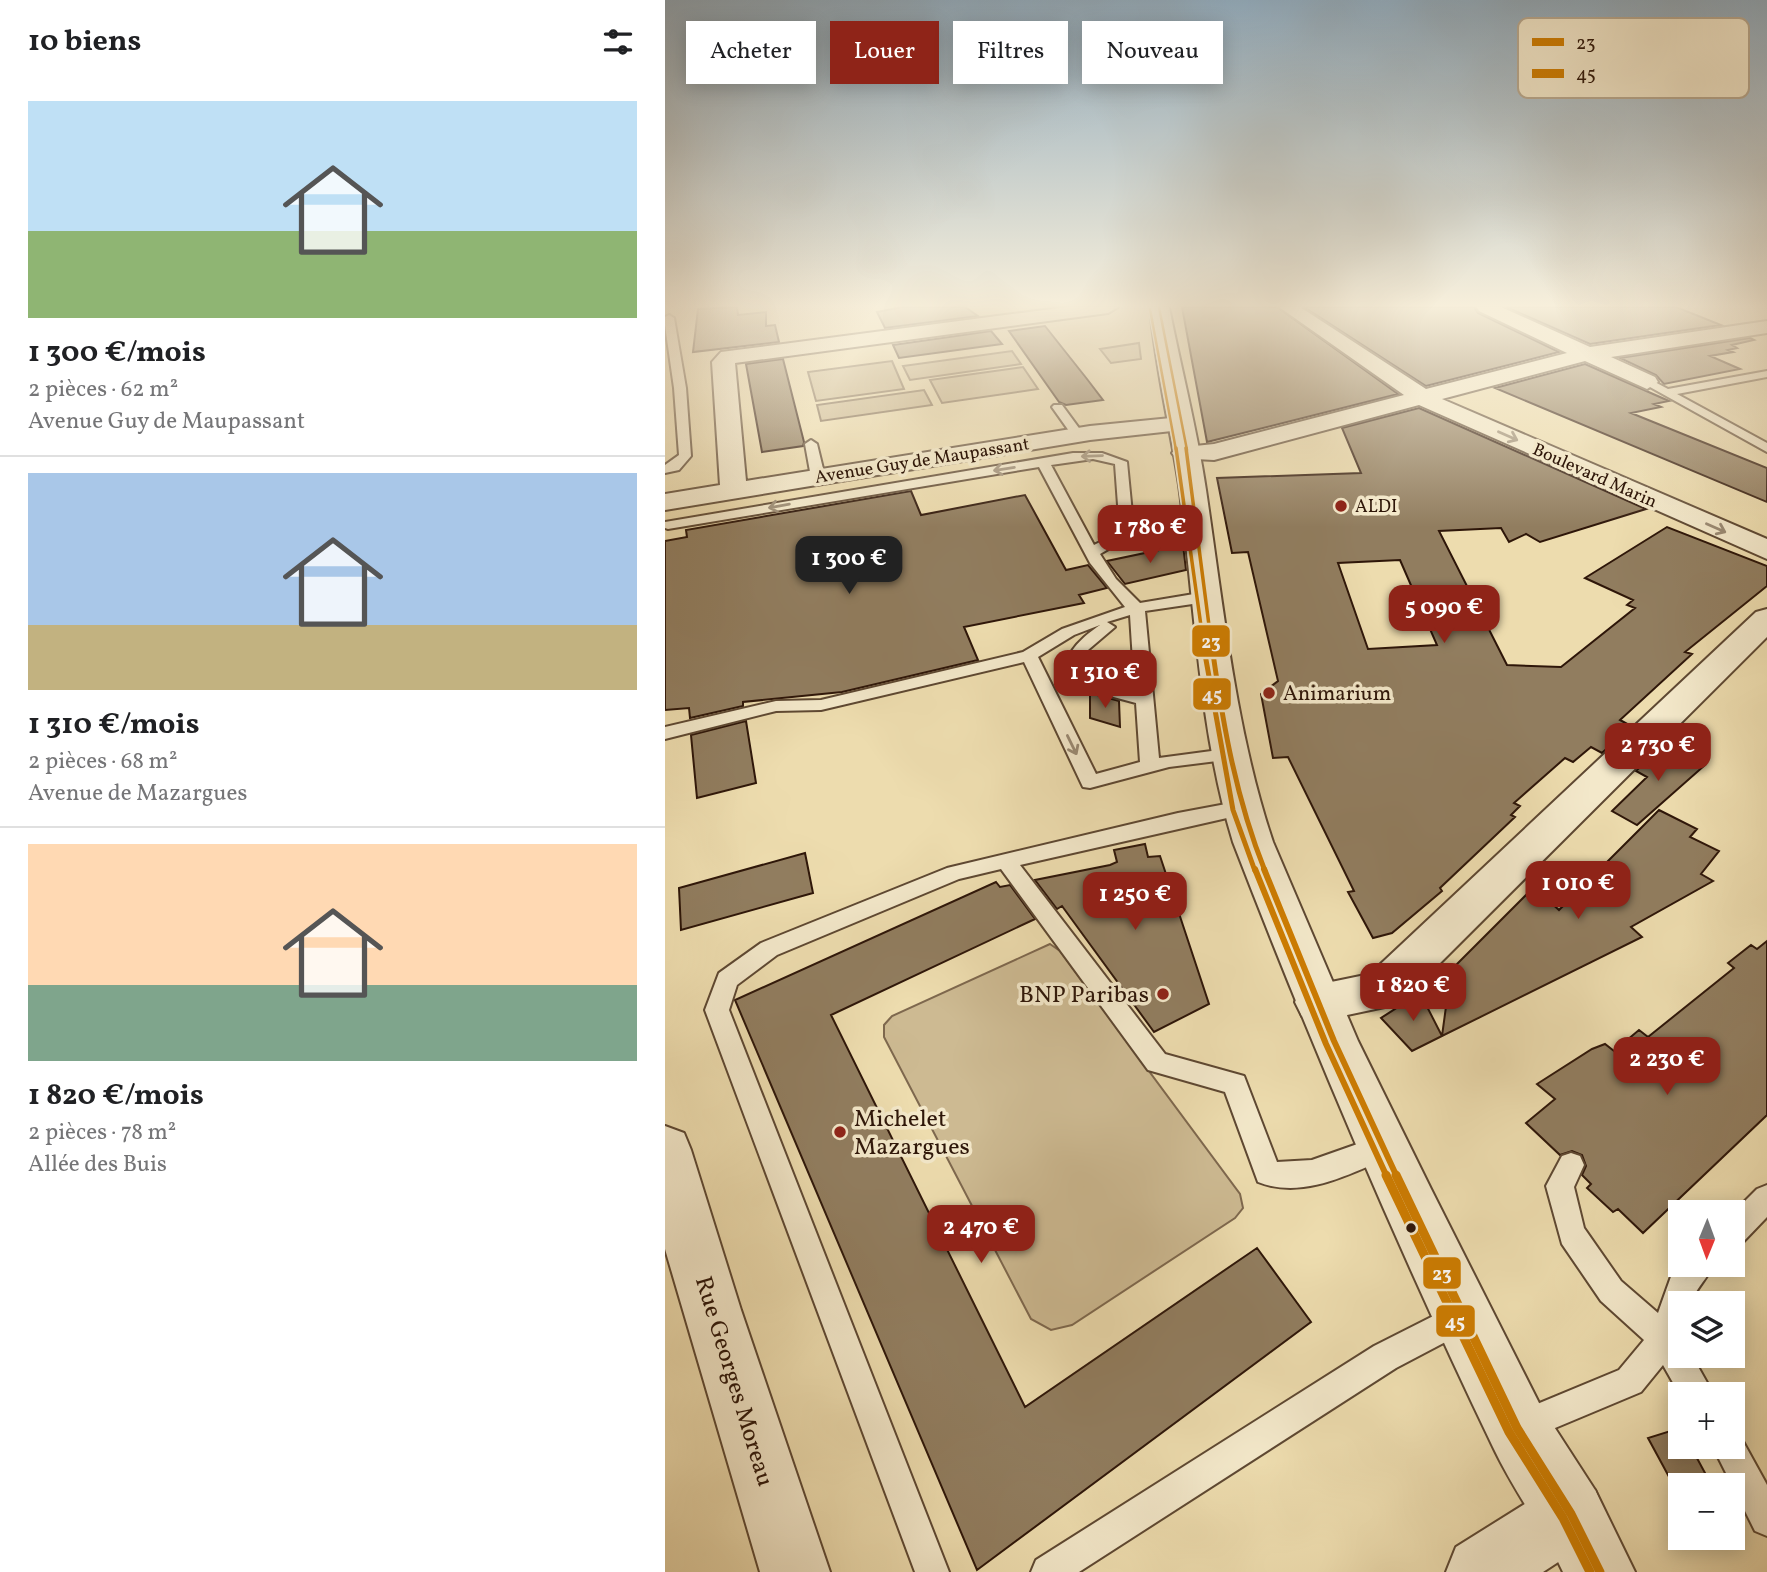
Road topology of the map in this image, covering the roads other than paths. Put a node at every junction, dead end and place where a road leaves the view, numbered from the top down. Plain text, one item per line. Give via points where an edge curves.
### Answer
1 (673, 380) edge
2 (725, 380) edge
3 (1172, 380) edge
4 (1397, 380) edge
5 (1489, 380) edge
6 (1642, 380) edge
7 (1713, 380) edge
8 (1656, 387) junction
9 (1423, 398) junction
10 (1058, 407) dead end
11 (1078, 435) junction
12 (1183, 439) junction
13 (811, 444) dead end
14 (1767, 448) edge
15 (1043, 463) junction
16 (665, 469) edge
17 (818, 477) junction
18 (734, 491) junction
19 (666, 513) edge
20 (1767, 550) edge
21 (1092, 552) junction
22 (1206, 597) junction
23 (1137, 609) junction
24 (1118, 612) junction
25 (1767, 619) edge
26 (1029, 656) junction
27 (1144, 700) junction
28 (665, 733) edge
29 (1234, 754) junction
30 (1150, 766) junction
31 (1242, 808) junction
32 (1005, 860) junction
33 (1319, 1002) junction
34 (1383, 1147) junction
35 (665, 1150) edge
36 (1571, 1165) dead end
37 (1767, 1198) edge
38 (1745, 1220) edge
39 (1686, 1278) edge
40 (1464, 1315) junction
41 (1665, 1339) junction
42 (1690, 1382) edge
43 (1517, 1428) junction
44 (1735, 1459) edge
45 (1571, 1514) junction
46 (1767, 1519) edge
47 (795, 1572) edge
48 (932, 1572) edge
49 (1048, 1572) edge
50 (1481, 1572) edge
51 (1600, 1572) edge

1 - 16 lane via 685,456
2 - 18 street
3 - 12 street
4 - 9 street, Boulevard Marin
5 - 9 street, Avenue Guy de Maupassant
6 - 8 street
7 - 8 lane
8 - 14 lane
9 - 12 street, Avenue Guy de Maupassant via 1214,452
9 -> 20 street, Boulevard Marin
10 - 11 lane
11 - 12 street, Avenue Guy de Maupassant
11 - 17 street, Avenue Guy de Maupassant
12 - 22 street
13 - 17 lane
15 -> 19 lane
15 - 21 lane
21 -> 15 lane via 1127,534 1121,462 1109,456 1086,456
17 - 18 street, Avenue Guy de Maupassant
18 - 19 street, Avenue Guy de Maupassant
21 - 23 lane via 1125,601
22 - 23 lane
22 - 29 street
23 - 24 lane
23 - 27 lane
24 - 26 lane
24 - 27 lane via 1107,627 1079,646 1075,681
25 - 33 street via 1383,991
26 - 28 lane via 821,705 776,706
26 -> 30 lane via 1090,782
27 - 30 lane
29 - 30 lane
29 - 31 street
31 - 32 lane
31 - 33 street
32 - 34 lane via 1157,1062 1235,1084 1268,1173 1289,1178 1312,1175
32 - 48 lane via 954,873 769,949 727,980 717,1010
33 - 34 street
34 - 40 street
35 - 47 street, Rue Georges Moreau
36 - 41 lane via 1560,1186 1572,1234 1611,1292
37 - 38 lane
39 - 41 lane
40 - 43 street
40 - 49 lane via 1385,1357
41 - 42 lane
41 - 43 lane via 1630,1381
43 - 45 street
44 - 46 lane
45 - 50 street
45 - 51 street

